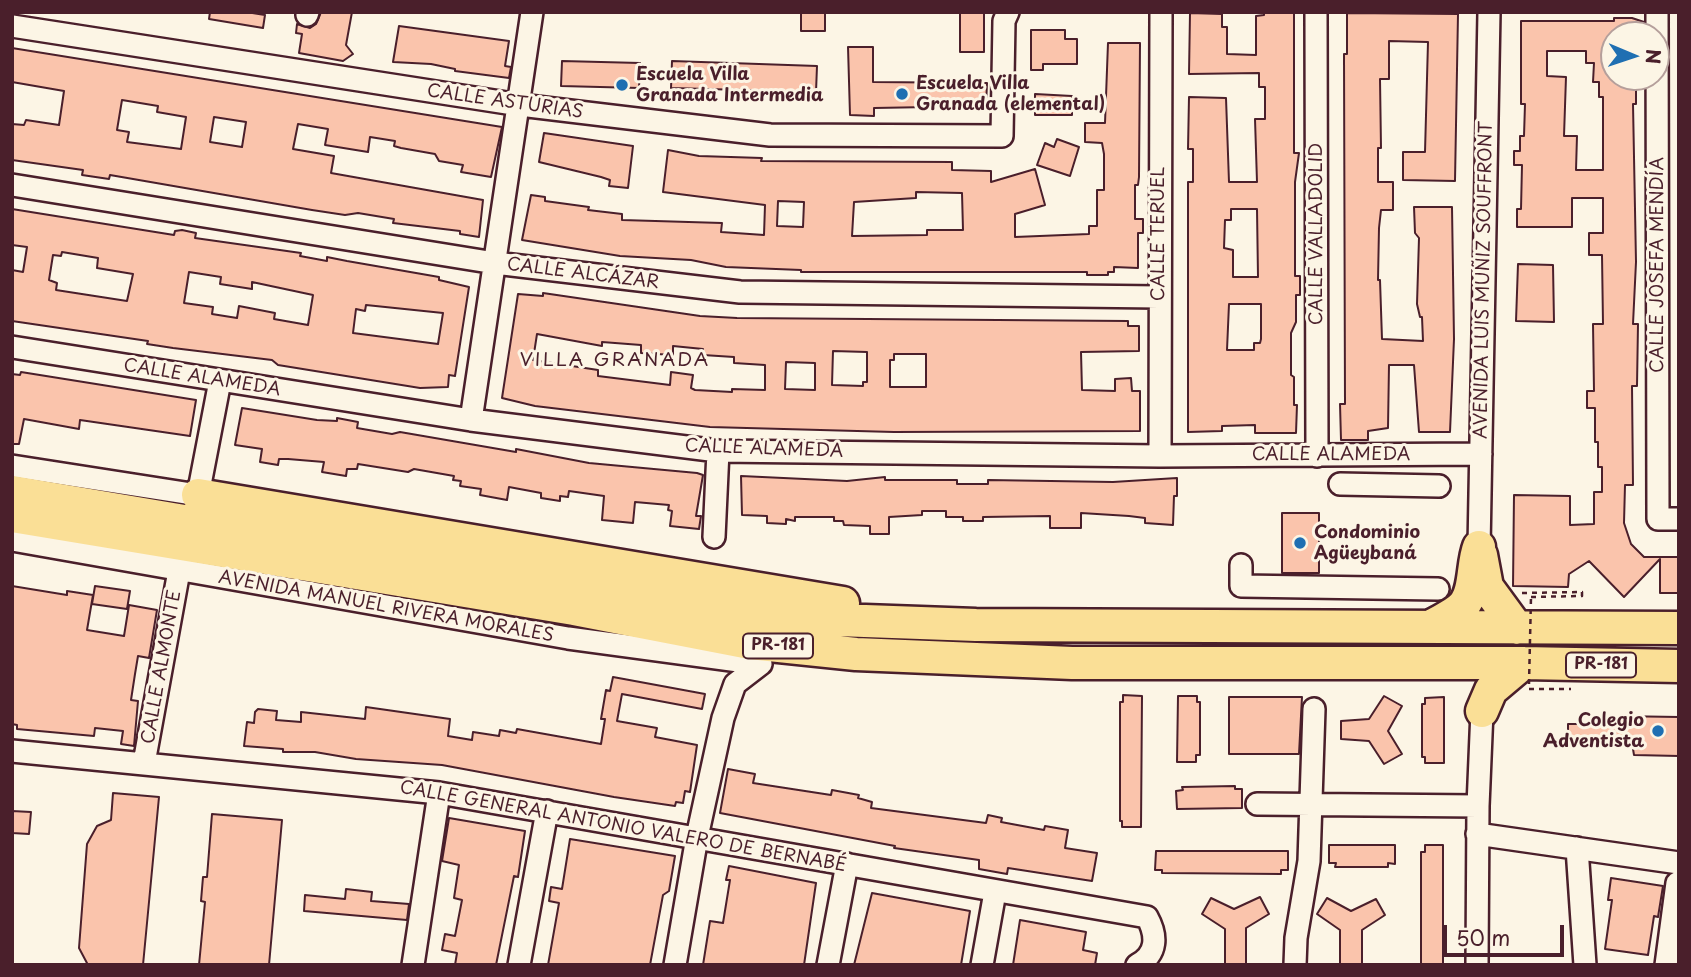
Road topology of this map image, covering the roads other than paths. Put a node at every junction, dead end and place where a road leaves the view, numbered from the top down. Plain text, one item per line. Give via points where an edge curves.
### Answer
1 (532, 12) edge
2 (1161, 12) edge
3 (1316, 12) edge
4 (1489, 12) edge
5 (1657, 12) edge
6 (1006, 17) edge
7 (12, 26) edge
8 (520, 105) junction
9 (12, 185) edge
10 (1668, 210) edge
11 (495, 263) junction
12 (1159, 298) junction
13 (12, 347) edge
14 (1668, 369) edge
15 (220, 381) junction
16 (471, 420) junction
17 (718, 451) junction
18 (1481, 454) junction
19 (1388, 455) junction
20 (1160, 456) junction
21 (1317, 456) junction
22 (12, 466) edge
23 (1340, 484) dead end
24 (1388, 485) junction
25 (1439, 485) dead end
26 (12, 492) edge
27 (198, 495) junction
28 (12, 516) edge
29 (1668, 519) edge
30 (714, 537) dead end
31 (12, 540) edge
32 (1479, 547) junction
33 (1241, 565) dead end
34 (179, 571) junction
35 (490, 584) junction
36 (1438, 589) dead end
37 (976, 625) junction
38 (1430, 627) junction
39 (1517, 628) junction
40 (1679, 628) edge
41 (1560, 629) junction
42 (1679, 638) edge
43 (698, 657) junction
44 (1072, 663) junction
45 (1442, 663) junction
46 (761, 664) junction
47 (1679, 666) edge
48 (1526, 673) junction
49 (1314, 709) dead end
50 (1482, 711) junction
51 (723, 718) junction
52 (12, 751) edge
53 (144, 763) junction
54 (439, 793) junction
55 (1257, 804) dead end
56 (1311, 804) junction
57 (1478, 806) junction
58 (547, 811) junction
59 (1477, 834) junction
60 (697, 837) junction
61 (1577, 848) junction
62 (847, 864) junction
63 (1678, 873) edge
64 (995, 892) junction
65 (414, 965) edge
66 (519, 965) edge
67 (675, 965) edge
68 (828, 965) edge
69 (982, 965) edge
70 (1137, 965) edge
71 (1295, 965) edge
72 (1477, 965) edge
73 (1585, 965) edge
74 (1666, 965) edge

1 - 8 street
2 - 12 street, CALLE TERUEL
3 - 21 street, CALLE VALLADOLID
4 - 18 street, AVENIDA LUIS MUÑIZ SOUFFRONT
5 - 10 street, CALLE JOSEFA MENDÍA
6 - 8 street, CALLE ASTURIAS via 1002,136 770,135
7 - 8 street, CALLE ASTURIAS
8 - 11 street
9 - 11 street, CALLE ALCÁZAR
10 - 14 street, CALLE JOSEFA MENDÍA
11 - 12 street, CALLE ALCÁZAR via 740,292
11 - 16 street
12 - 20 street, CALLE TERUEL
13 - 15 street, CALLE ALAMEDA
14 - 29 street, CALLE JOSEFA MENDÍA
15 - 16 street, CALLE ALAMEDA
15 - 27 street
16 - 17 street, CALLE ALAMEDA
17 - 20 street, CALLE ALAMEDA
17 - 30 street
18 - 19 street, CALLE ALAMEDA
18 - 32 street, AVENIDA LUIS MUÑIZ SOUFFRONT
19 - 21 street, CALLE ALAMEDA
19 - 24 street
20 - 21 street, CALLE ALAMEDA
22 - 27 street
23 - 24 street
24 - 25 street
26 - 35 highway, PR-181
27 - 37 highway
28 - 35 highway, PR-181
31 - 34 street, AVENIDA MANUEL RIVERA MORALES
32 - 38 highway via 1463,606
32 - 39 highway via 1487,587
33 - 36 street via 1241,586
34 - 43 street, AVENIDA MANUEL RIVERA MORALES
34 - 53 street, CALLE ALMONTE
35 - 37 highway, PR-181 via 754,617
35 - 44 highway, PR-181 via 750,643 856,654
37 - 38 highway, PR-181
38 - 39 highway, PR-181
39 - 41 highway, PR-181
40 - 41 highway
41 - 42 highway, PR-181
43 - 46 street, AVENIDA MANUEL RIVERA MORALES
43 - 51 street via 719,681
44 - 45 highway, PR-181
44 - 46 highway via 997,671
45 - 48 highway, PR-181
45 - 50 highway via 1466,679
46 - 51 street via 735,684
47 - 48 highway, PR-181
48 - 50 highway via 1491,690
49 - 56 street
50 - 57 street
51 - 60 street
52 - 53 street, CALLE GENERAL ANTONIO VALERO DE BERNABÉ
53 - 54 street, CALLE GENERAL ANTONIO VALERO DE BERNABÉ
54 - 58 street, CALLE GENERAL ANTONIO VALERO DE BERNABÉ
54 - 65 street
55 - 56 street
56 - 57 street
56 - 71 street via 1309,861
57 - 59 street
58 - 60 street, CALLE GENERAL ANTONIO VALERO DE BERNABÉ
58 - 66 street
59 - 61 street
59 - 72 street
60 - 62 street, CALLE GENERAL ANTONIO VALERO DE BERNABÉ
60 - 67 street
61 - 63 street
61 - 73 street
62 - 64 street, CALLE GENERAL ANTONIO VALERO DE BERNABÉ
62 - 68 street
63 - 74 street
64 - 69 street
64 - 70 street, CALLE GENERAL ANTONIO VALERO DE BERNABÉ via 1147,917 1155,930 1154,947

